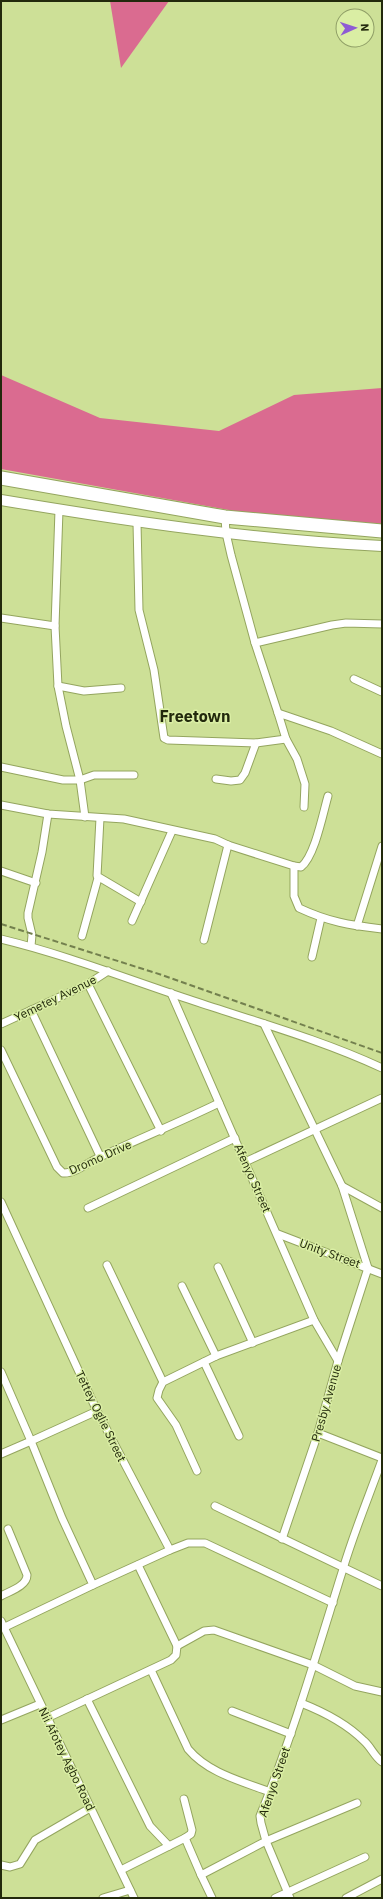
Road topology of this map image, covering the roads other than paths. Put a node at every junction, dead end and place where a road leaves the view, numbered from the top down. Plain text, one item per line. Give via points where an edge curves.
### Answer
1 (1, 478) edge
2 (1, 500) edge
3 (59, 510) junction
4 (225, 517) junction
5 (136, 523) junction
6 (382, 531) edge
7 (226, 533) junction
8 (382, 546) edge
9 (1, 618) edge
10 (382, 624) edge
11 (55, 626) junction
12 (255, 643) junction
13 (354, 679) dead end
14 (58, 686) junction
15 (121, 688) dead end
16 (382, 692) edge
17 (278, 713) junction
18 (286, 738) junction
19 (256, 743) junction
20 (382, 754) edge
21 (1, 766) edge
22 (134, 775) dead end
23 (216, 779) dead end
24 (80, 780) junction
25 (328, 796) dead end
26 (1, 806) edge
27 (304, 807) dead end
28 (48, 814) junction
29 (85, 817) junction
30 (100, 818) junction
31 (172, 831) junction
32 (228, 845) junction
33 (382, 846) edge
34 (294, 866) junction
35 (1, 871) edge
36 (98, 878) junction
37 (36, 883) junction
38 (141, 902) junction
39 (321, 918) junction
40 (132, 922) dead end
41 (357, 926) junction
42 (382, 929) edge
43 (82, 936) dead end
44 (1, 939) edge
45 (204, 940) dead end
46 (31, 946) junction
47 (312, 956) dead end
48 (108, 971) junction
49 (88, 984) junction
50 (171, 993) junction
51 (31, 1010) junction
52 (1, 1024) edge
53 (264, 1024) junction
54 (1, 1050) edge
55 (382, 1068) edge
56 (382, 1098) edge
57 (219, 1103) junction
58 (316, 1129) junction
59 (161, 1131) junction
60 (235, 1138) junction
61 (100, 1156) junction
62 (245, 1162) junction
63 (342, 1186) junction
64 (1, 1202) edge
65 (88, 1208) dead end
66 (382, 1208) edge
67 (278, 1234) junction
68 (107, 1265) dead end
69 (218, 1267) dead end
70 (368, 1268) junction
71 (382, 1274) edge
72 (182, 1286) dead end
73 (314, 1320) junction
74 (253, 1343) junction
75 (216, 1356) junction
76 (338, 1361) junction
77 (204, 1362) junction
78 (1, 1372) edge
79 (163, 1382) junction
80 (97, 1411) junction
81 (318, 1433) junction
82 (239, 1436) dead end
83 (31, 1441) junction
84 (1, 1454) edge
85 (382, 1459) edge
86 (197, 1472) dead end
87 (215, 1506) dead end
88 (8, 1529) dead end
89 (282, 1539) junction
90 (170, 1550) junction
91 (138, 1565) junction
92 (343, 1568) junction
93 (94, 1585) junction
94 (382, 1586) edge
95 (1, 1596) edge
96 (333, 1603) junction
97 (3, 1624) edge
98 (177, 1646) junction
99 (313, 1665) junction
100 (151, 1670) junction
101 (382, 1692) edge
102 (87, 1699) junction
103 (301, 1703) junction
104 (40, 1704) junction
105 (232, 1711) dead end
106 (47, 1718) junction
107 (1, 1720) edge
108 (292, 1734) junction
109 (382, 1762) edge
110 (270, 1792) junction
111 (184, 1799) dead end
112 (357, 1803) dead end
113 (90, 1808) junction
114 (185, 1838) junction
115 (266, 1841) junction
116 (169, 1846) junction
117 (365, 1857) dead end
118 (1, 1865) edge
119 (121, 1870) junction
120 (201, 1875) junction
121 (382, 1879) edge
122 (130, 1890) junction
123 (289, 1895) edge
124 (103, 1898) edge
125 (134, 1898) edge
126 (212, 1898) edge
127 (275, 1898) edge
128 (346, 1898) edge

1 - 4 highway
2 - 3 street
3 - 5 street
3 - 11 street
4 - 6 highway
4 - 7 street
5 - 7 street
5 - 19 street via 139,610 154,670 164,738
7 - 8 street
7 - 12 street
9 - 11 street
10 - 12 street via 332,625
11 - 14 street
12 - 17 street
13 - 16 street
14 - 15 street via 84,691
14 - 24 street
17 - 18 street
17 - 20 street via 331,731
18 - 19 street
18 - 27 street via 297,759 305,784
19 - 23 street via 240,780
21 - 24 street via 57,780
22 - 24 street via 94,775
24 - 29 street
25 - 34 street via 316,839 306,861 301,867
26 - 28 street
28 - 29 street
28 - 37 street
29 - 30 street
30 - 31 street via 124,819
30 - 36 street via 96,870
31 - 32 street via 215,839
31 - 38 street
32 - 34 street
32 - 45 street
33 - 41 street
34 - 39 street via 294,896 299,908
35 - 37 street
36 - 38 street
36 - 43 street
37 - 46 street via 28,918 32,930
38 - 40 street
39 - 41 street
39 - 47 street
41 - 42 street
44 - 46 street
46 - 48 street
48 - 49 street, Yemetey Avenue
48 - 50 street
49 - 51 street, Yemetey Avenue
49 - 59 street
50 - 53 street
50 - 57 street, Afenyo Street
51 - 52 street, Yemetey Avenue
51 - 61 street
53 - 55 street via 341,1050
53 - 58 street
54 - 61 street, Dromo Drive via 60,1171 70,1172
56 - 58 street
57 - 59 street, Dromo Drive
57 - 60 street, Afenyo Street
58 - 62 street
58 - 63 street
59 - 61 street, Dromo Drive
60 - 62 street, Afenyo Street
60 - 65 street
62 - 67 street, Afenyo Street
63 - 66 street
63 - 70 street
64 - 80 street, Tettey Oglie Street
67 - 70 street, Unity Street
67 - 73 street, Afenyo Street
68 - 79 street
69 - 74 street
70 - 71 street, Unity Street
70 - 76 street, Presby Avenue
72 - 75 street
73 - 74 street
73 - 76 street, Afenyo Street
74 - 75 street
75 - 77 street
76 - 81 street, Presby Avenue
77 - 79 street
77 - 82 street
78 - 83 street
79 - 86 street via 157,1398 176,1425
80 - 83 street
80 - 90 street, Tettey Oglie Street
81 - 85 street
81 - 89 street, Presby Avenue
83 - 84 street
83 - 93 street via 62,1518
85 - 92 street, Afenyo Street
87 - 89 street
88 - 95 street via 27,1579 24,1584
89 - 92 street
90 - 91 street
90 - 96 street via 188,1543 205,1543
91 - 93 street
91 - 98 street
92 - 94 street
92 - 96 street, Afenyo Street
93 - 97 street
96 - 99 street, Afenyo Street
97 - 104 street, Nii Afotey Agbo Road
98 - 99 street via 204,1631 214,1630
98 - 100 street via 174,1657
99 - 101 street via 355,1686
99 - 103 street, Afenyo Street
100 - 102 street
100 - 110 street via 188,1749 195,1757 210,1768
102 - 106 street
102 - 116 street via 147,1822
103 - 108 street, Afenyo Street
103 - 109 street via 332,1716 348,1727 368,1744
104 - 106 street, Nii Afotey Agbo Road
104 - 107 street
105 - 108 street
106 - 113 street, Nii Afotey Agbo Road
108 - 110 street, Afenyo Street
110 - 115 street, Afenyo Street via 260,1819
111 - 114 street via 192,1830
112 - 115 street
113 - 118 street via 35,1840 20,1864 10,1867
113 - 119 street, Nii Afotey Agbo Road
114 - 116 street
114 - 120 street
115 - 120 street
115 - 123 street, Afenyo Street
116 - 119 street
117 - 123 street
119 - 122 street, Nii Afotey Agbo Road
120 - 126 street
121 - 128 street
122 - 124 street
122 - 125 street, Nii Afotey Agbo Road
123 - 127 street

